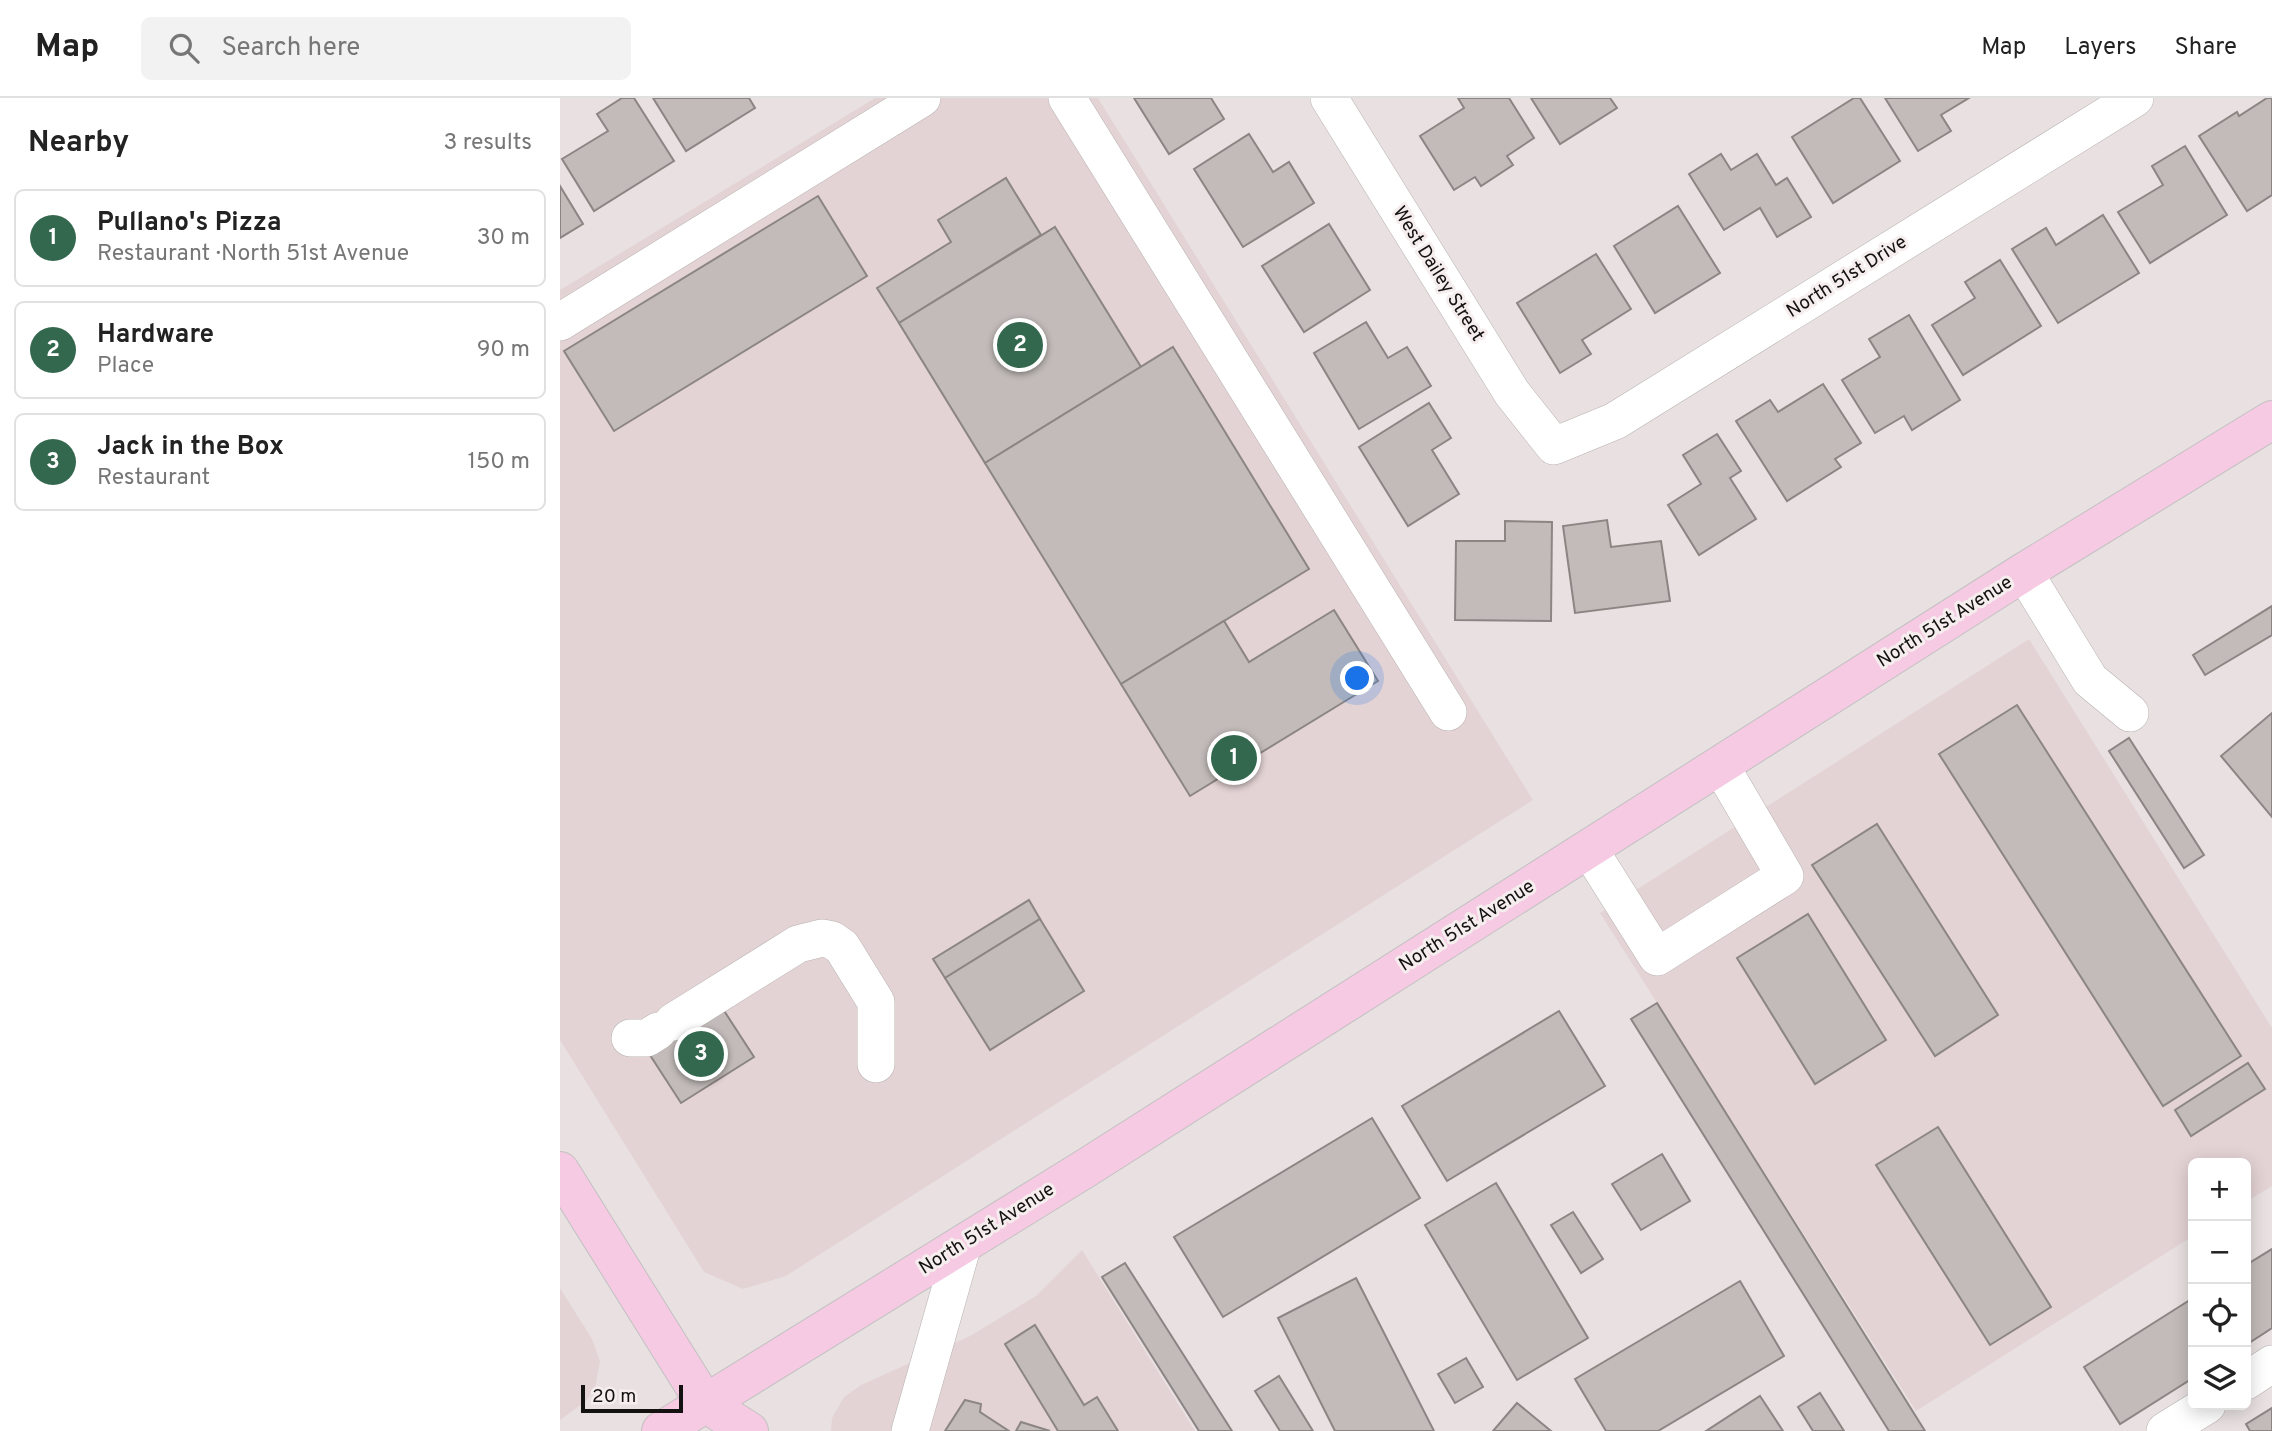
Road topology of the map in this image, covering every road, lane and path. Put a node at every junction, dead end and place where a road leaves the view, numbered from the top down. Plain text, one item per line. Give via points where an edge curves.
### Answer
1 (922, 98) edge
2 (1067, 98) edge
3 (1329, 98) edge
4 (2135, 98) edge
5 (560, 322) edge
6 (2272, 420) edge
7 (1553, 446) joint
8 (2024, 572) junction
9 (1448, 712) dead end
10 (2130, 713) dead end
11 (1720, 765) junction
12 (1589, 849) junction
13 (654, 1030) dead end
14 (876, 1064) dead end
15 (560, 1171) edge
16 (962, 1244) junction
17 (2272, 1364) edge
18 (2251, 1378) edge
19 (2199, 1410) edge
20 (707, 1417) edge
21 (661, 1431) edge
22 (749, 1431) edge
23 (910, 1431) edge
24 (2165, 1431) edge

1 - 5 street
2 - 9 street
3 - 7 street, West Dailey Street via 1512,393
4 - 7 street, North 51st Drive via 1615,421
6 - 8 main road, North 51st Avenue
8 - 10 street via 2090,680
8 - 11 main road, North 51st Avenue
11 - 12 main road, North 51st Avenue
11 - 12 street via 1785,876 1657,957
12 - 16 main road, North 51st Avenue
13 - 14 street via 798,944 822,938 842,947 876,1002
15 - 20 main road
16 - 20 main road, North 51st Avenue
16 - 23 street
17 - 18 street
19 - 24 street
20 - 21 main road, North 51st Avenue
20 - 22 main road

